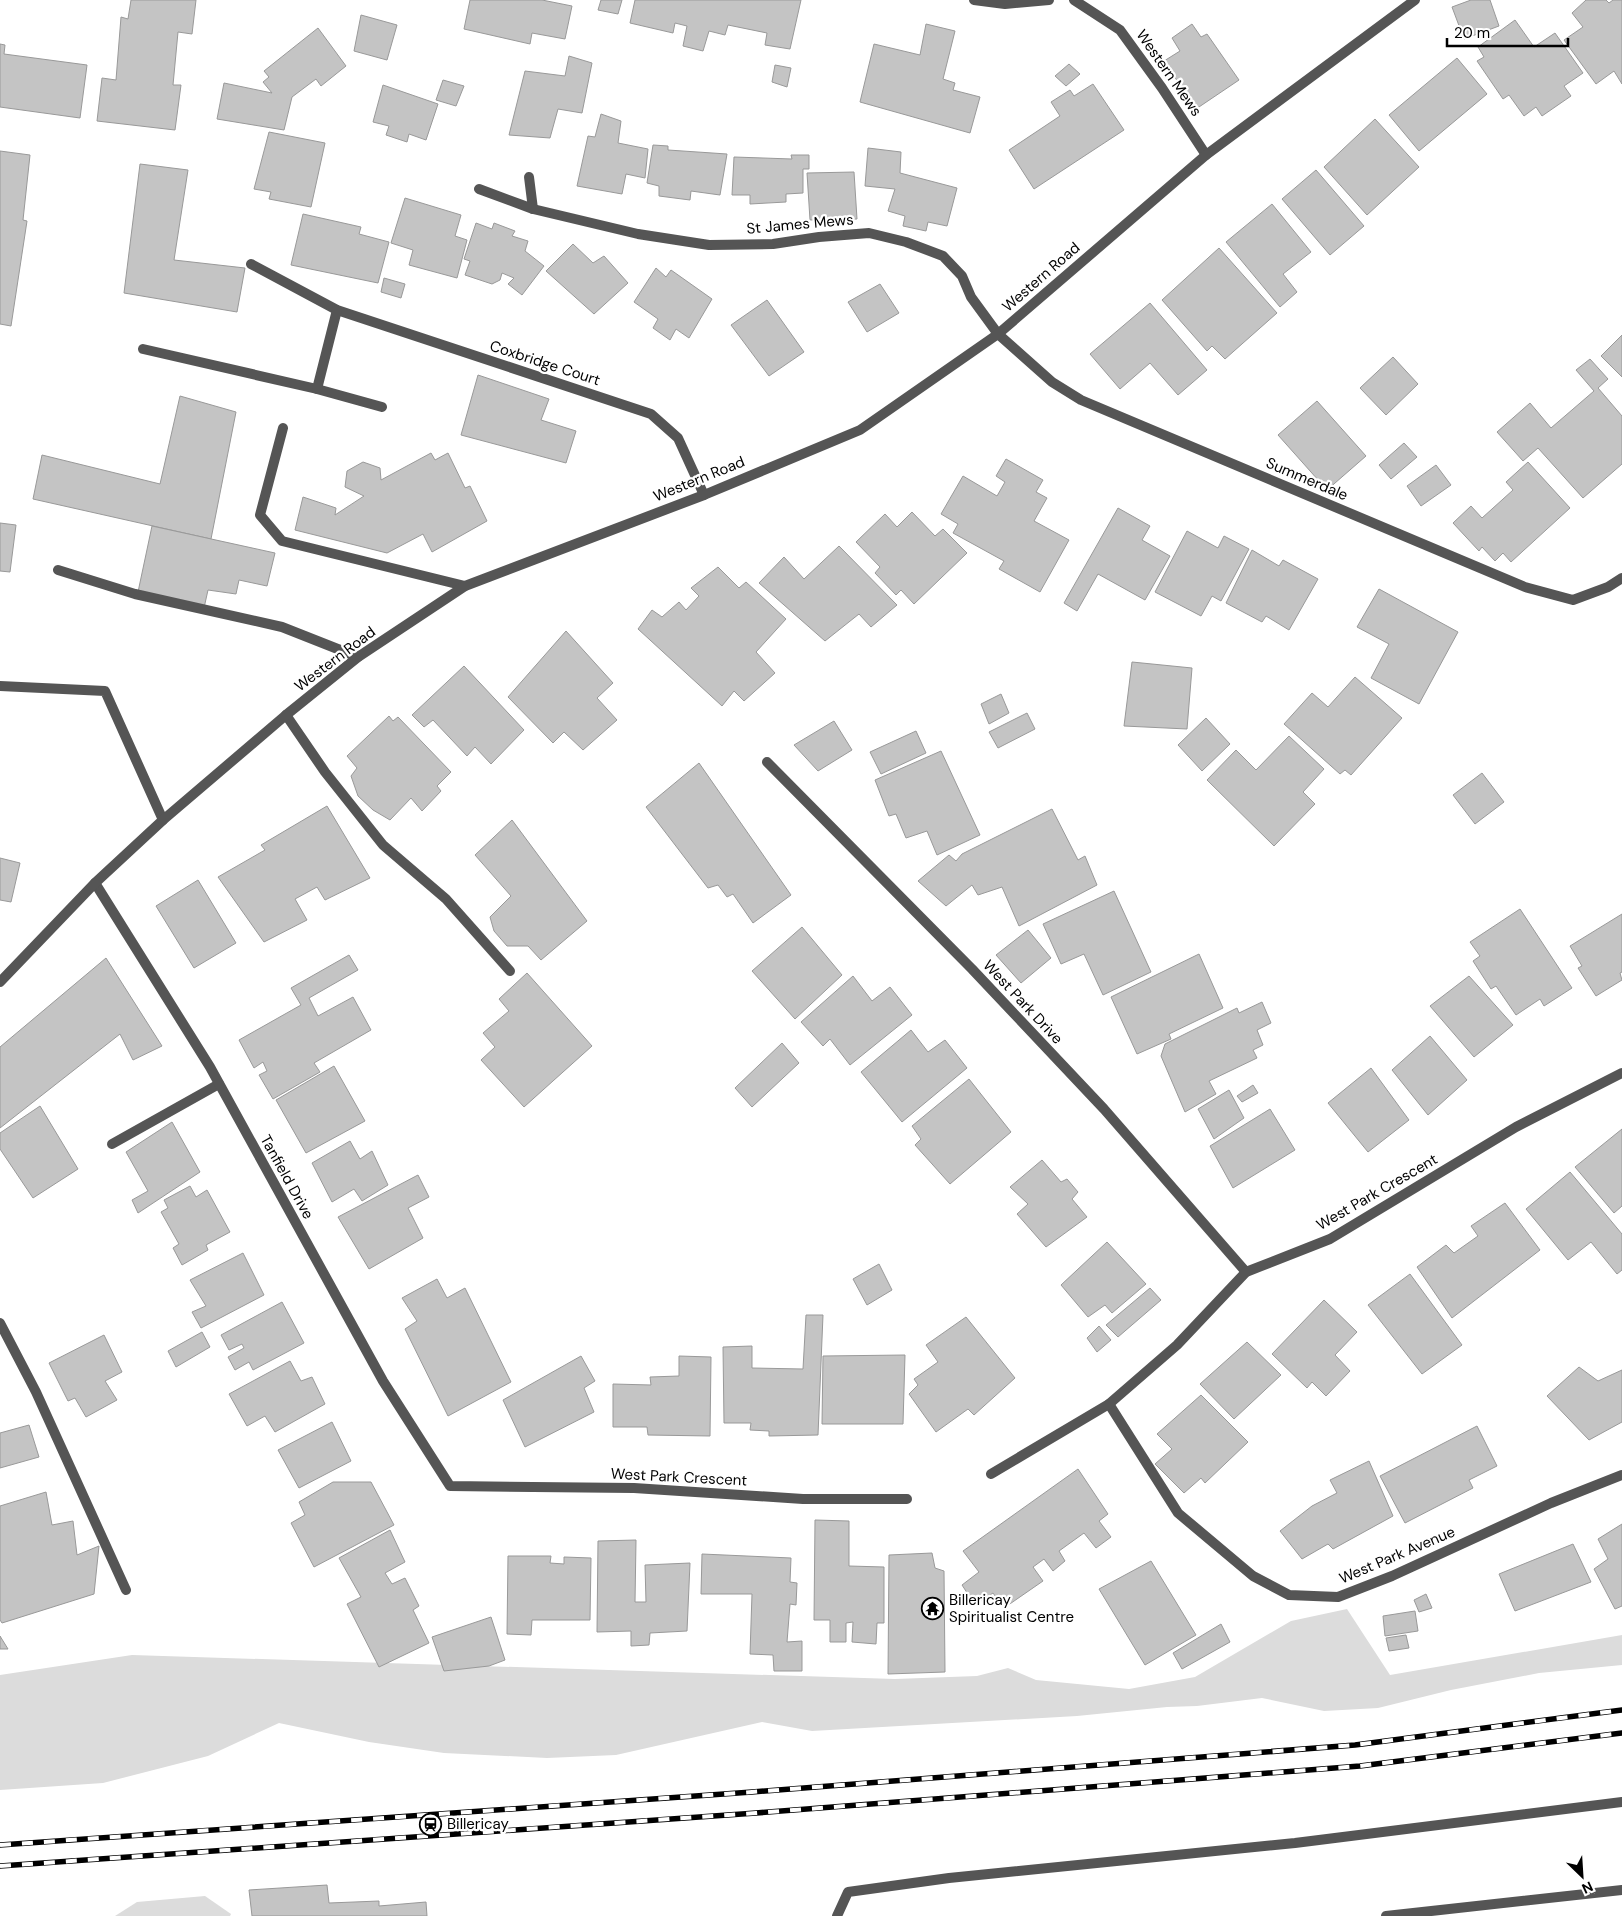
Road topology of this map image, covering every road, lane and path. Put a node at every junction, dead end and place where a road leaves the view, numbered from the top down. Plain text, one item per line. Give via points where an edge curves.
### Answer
1 (974, 0) edge
2 (1048, 0) edge
3 (1074, 0) edge
4 (1415, 0) edge
5 (1206, 155) junction
6 (529, 177) dead end
7 (479, 188) dead end
8 (533, 209) junction
9 (251, 264) dead end
10 (337, 310) junction
11 (998, 334) junction
12 (143, 350) dead end
13 (317, 389) junction
14 (382, 408) dead end
15 (283, 428) dead end
16 (704, 494) junction
17 (58, 570) dead end
18 (1622, 578) edge
19 (465, 586) junction
20 (358, 657) junction
21 (0, 686) edge
22 (286, 715) junction
23 (767, 762) dead end
24 (163, 820) junction
25 (95, 883) junction
26 (510, 971) dead end
27 (0, 982) edge
28 (1622, 1072) edge
29 (219, 1084) junction
30 (112, 1144) dead end
31 (1246, 1272) junction
32 (0, 1323) edge
33 (1108, 1404) junction
34 (991, 1474) dead end
35 (1622, 1475) edge
36 (450, 1486) joint
37 (907, 1500) dead end
38 (126, 1590) dead end
39 (1622, 1802) edge
40 (1622, 1890) edge
41 (838, 1916) edge
42 (1386, 1916) edge

1 - 2 street via 1005,4
3 - 5 street, Western Mews via 1120,30
4 - 5 street, Western Road
5 - 11 street, Western Road
6 - 8 street
7 - 8 street, St James Mews
8 - 11 street, St James Mews via 638,234 709,245 773,244 868,233 906,242 944,256 962,276 971,297
9 - 10 street, Coxbridge Court
10 - 13 street
10 - 16 street, Coxbridge Court via 651,414 678,438
11 - 16 street, Western Road via 860,430
11 - 18 street, Summerdale via 1052,382 1081,400 1524,587 1573,600
12 - 13 street
13 - 14 street
15 - 19 street via 260,515 282,541
16 - 19 street, Western Road
17 - 20 street via 136,594 282,628
19 - 20 street, Western Road
20 - 22 street, Western Road
21 - 24 street via 105,691
22 - 24 street, Western Road
22 - 26 street via 325,772 384,845 446,899
23 - 31 street, West Park Drive via 972,969 1104,1109
24 - 25 street, Western Road
25 - 27 street, Western Road
25 - 29 street, Tanfield Drive
28 - 31 street, West Park Crescent via 1516,1127 1330,1239
29 - 30 street
29 - 36 street, Tanfield Drive via 383,1381
31 - 33 street, West Park Crescent via 1177,1345
32 - 38 street via 36,1392
33 - 34 street, West Park Crescent
33 - 35 street, West Park Avenue via 1178,1513 1253,1576 1289,1595 1338,1597
36 - 37 street, West Park Crescent via 634,1488 803,1499
39 - 41 street via 1295,1843 949,1878 848,1892
40 - 42 street

